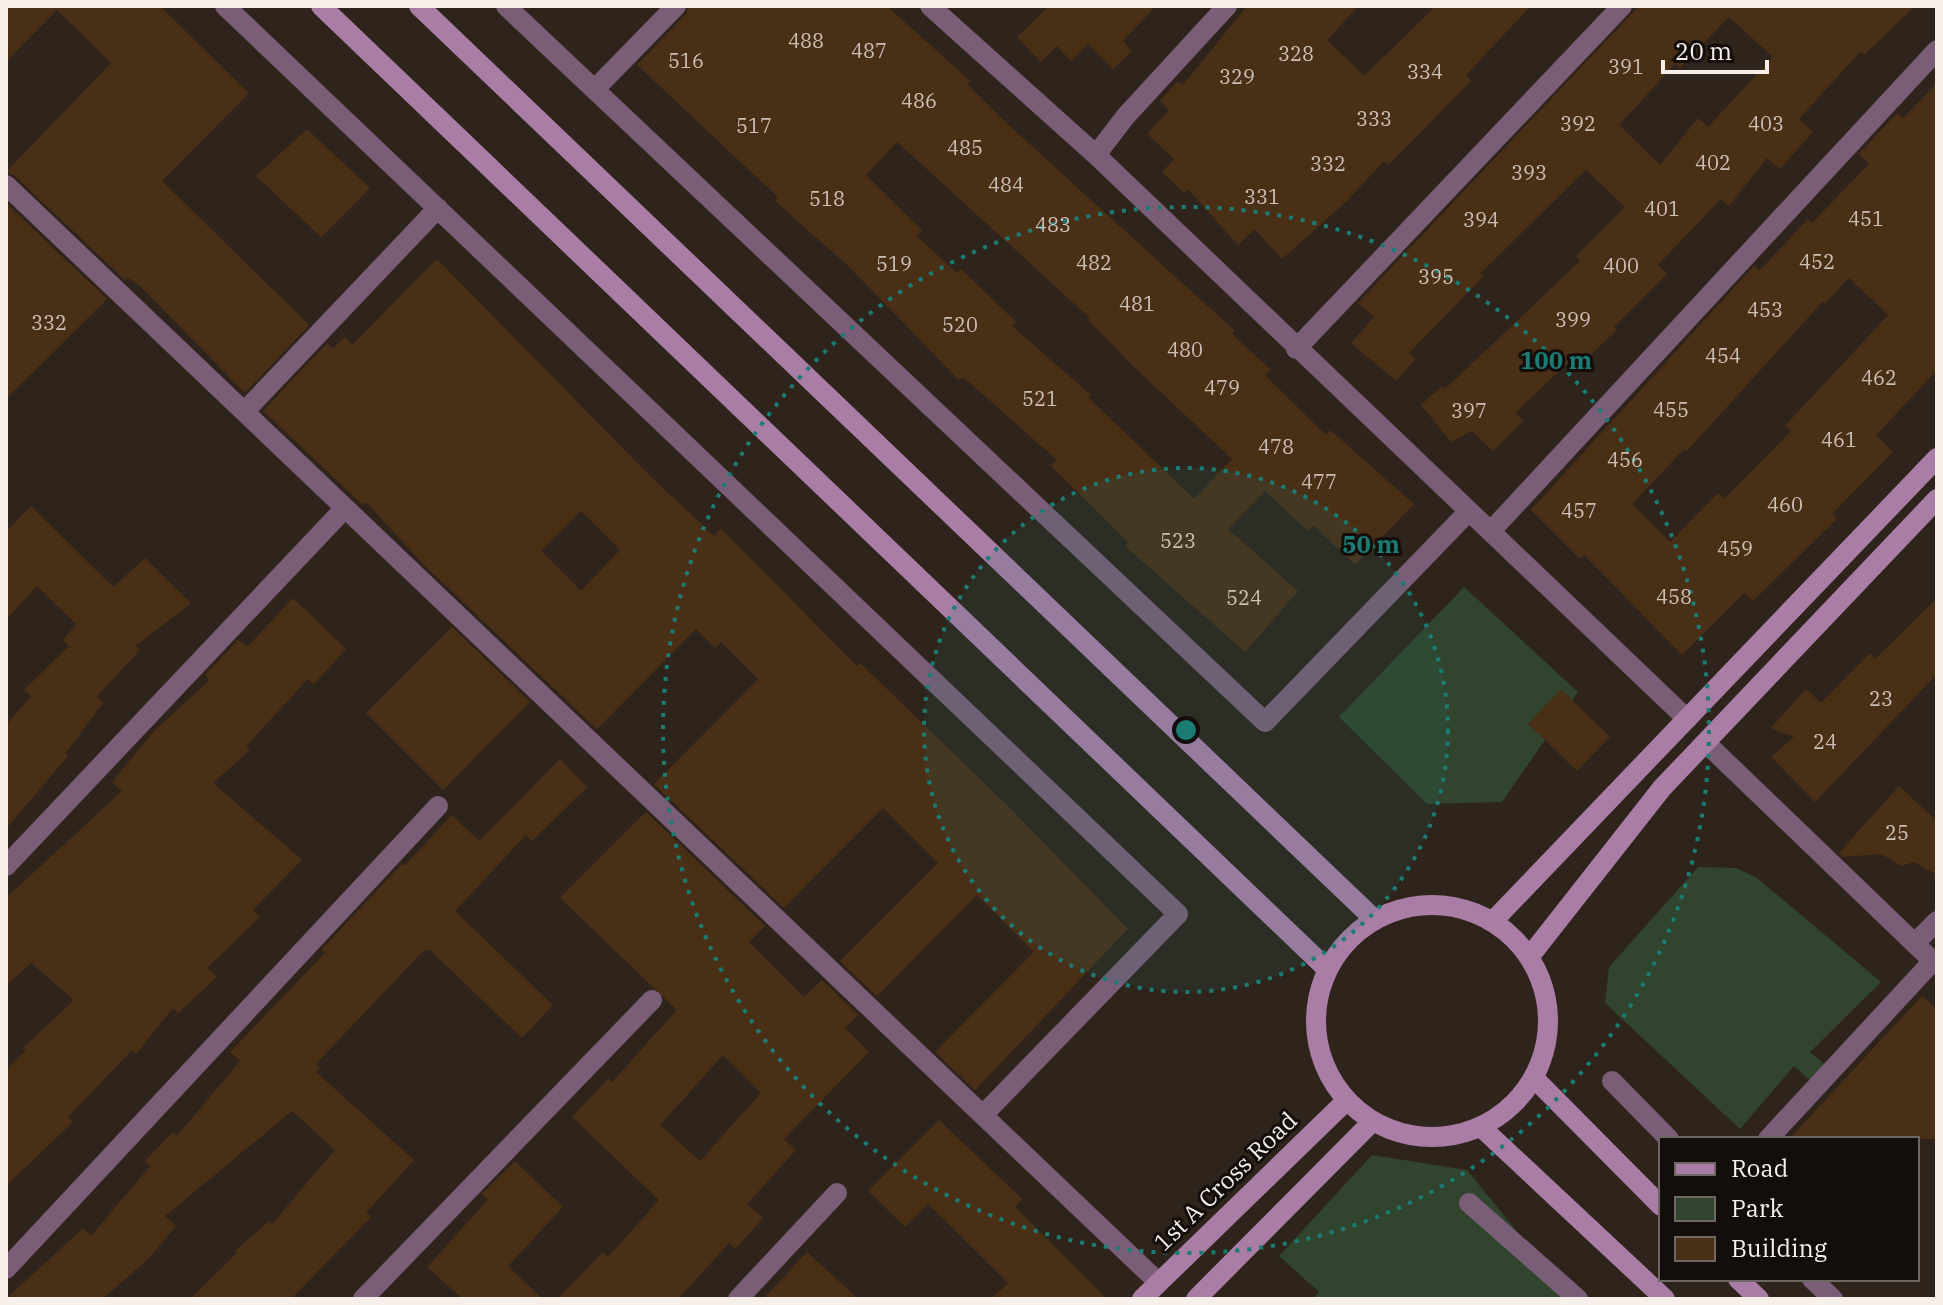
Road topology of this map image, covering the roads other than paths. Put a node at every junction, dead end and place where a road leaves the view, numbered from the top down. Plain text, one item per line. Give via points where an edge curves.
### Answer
1 (225, 6) edge
2 (321, 6) edge
3 (419, 6) edge
4 (506, 6) edge
5 (676, 6) edge
6 (930, 6) edge
7 (1227, 6) edge
8 (1622, 6) edge
9 (1937, 50) edge
10 (595, 89) junction
11 (1096, 155) junction
12 (6, 185) edge
13 (438, 208) junction
14 (1296, 349) junction
15 (245, 411) junction
16 (1937, 458) edge
17 (1937, 499) edge
18 (345, 508) junction
19 (1469, 511) junction
20 (1491, 531) junction
21 (1794, 607) junction
22 (1814, 629) junction
23 (1687, 719) junction
24 (1706, 743) junction
25 (438, 806) dead end
26 (6, 866) edge
27 (1374, 919) junction
28 (1494, 920) junction
29 (1937, 921) edge
30 (1916, 942) junction
31 (1530, 956) junction
32 (1935, 963) edge
33 (1327, 969) junction
34 (652, 1000) dead end
35 (1534, 1078) junction
36 (1612, 1081) dead end
37 (1346, 1101) junction
38 (983, 1115) junction
39 (1372, 1122) junction
40 (1481, 1127) junction
41 (1667, 1137) edge
42 (1770, 1137) edge
43 (837, 1193) dead end
44 (1469, 1203) dead end
45 (1659, 1204) edge
46 (6, 1269) edge
47 (1740, 1281) edge
48 (1814, 1281) edge
49 (1158, 1282) junction
50 (363, 1299) edge
51 (738, 1299) edge
52 (1142, 1299) edge
53 (1196, 1299) edge
54 (1578, 1299) edge
55 (1665, 1299) edge
56 (1759, 1299) edge
57 (1833, 1299) edge

1 - 13 street
2 - 33 main road
3 - 27 main road
4 - 10 street
5 - 10 street
6 - 11 street
7 - 11 street
8 - 14 street
9 - 20 street
10 - 19 street via 1265,722
11 - 14 street
12 - 15 street
13 - 15 street
13 - 38 street via 1178,914
14 - 19 street
15 - 18 street
16 - 21 main road
17 - 22 main road
18 - 26 street
18 - 38 street
19 - 20 street
20 - 23 street
21 - 22 main road
21 - 23 main road
22 - 24 main road
23 - 28 main road
24 - 30 street
24 - 31 main road via 1662,788
25 - 46 street
27 - 28 main road via 1434,903
27 - 33 main road via 1346,941
28 - 31 main road
29 - 30 street
30 - 32 street
31 - 35 main road via 1548,1002 1547,1043
32 - 42 street
33 - 37 main road via 1318,995 1316,1035 1328,1075
34 - 50 street
35 - 40 main road via 1508,1110
35 - 45 main road
36 - 41 street
37 - 39 main road
37 - 49 main road, 1st A Cross Road
38 - 49 street
39 - 40 main road via 1401,1134 1441,1138
39 - 53 main road
40 - 55 main road
43 - 51 street
44 - 54 street
47 - 56 main road
48 - 57 street
49 - 52 main road, 1st A Cross Road

